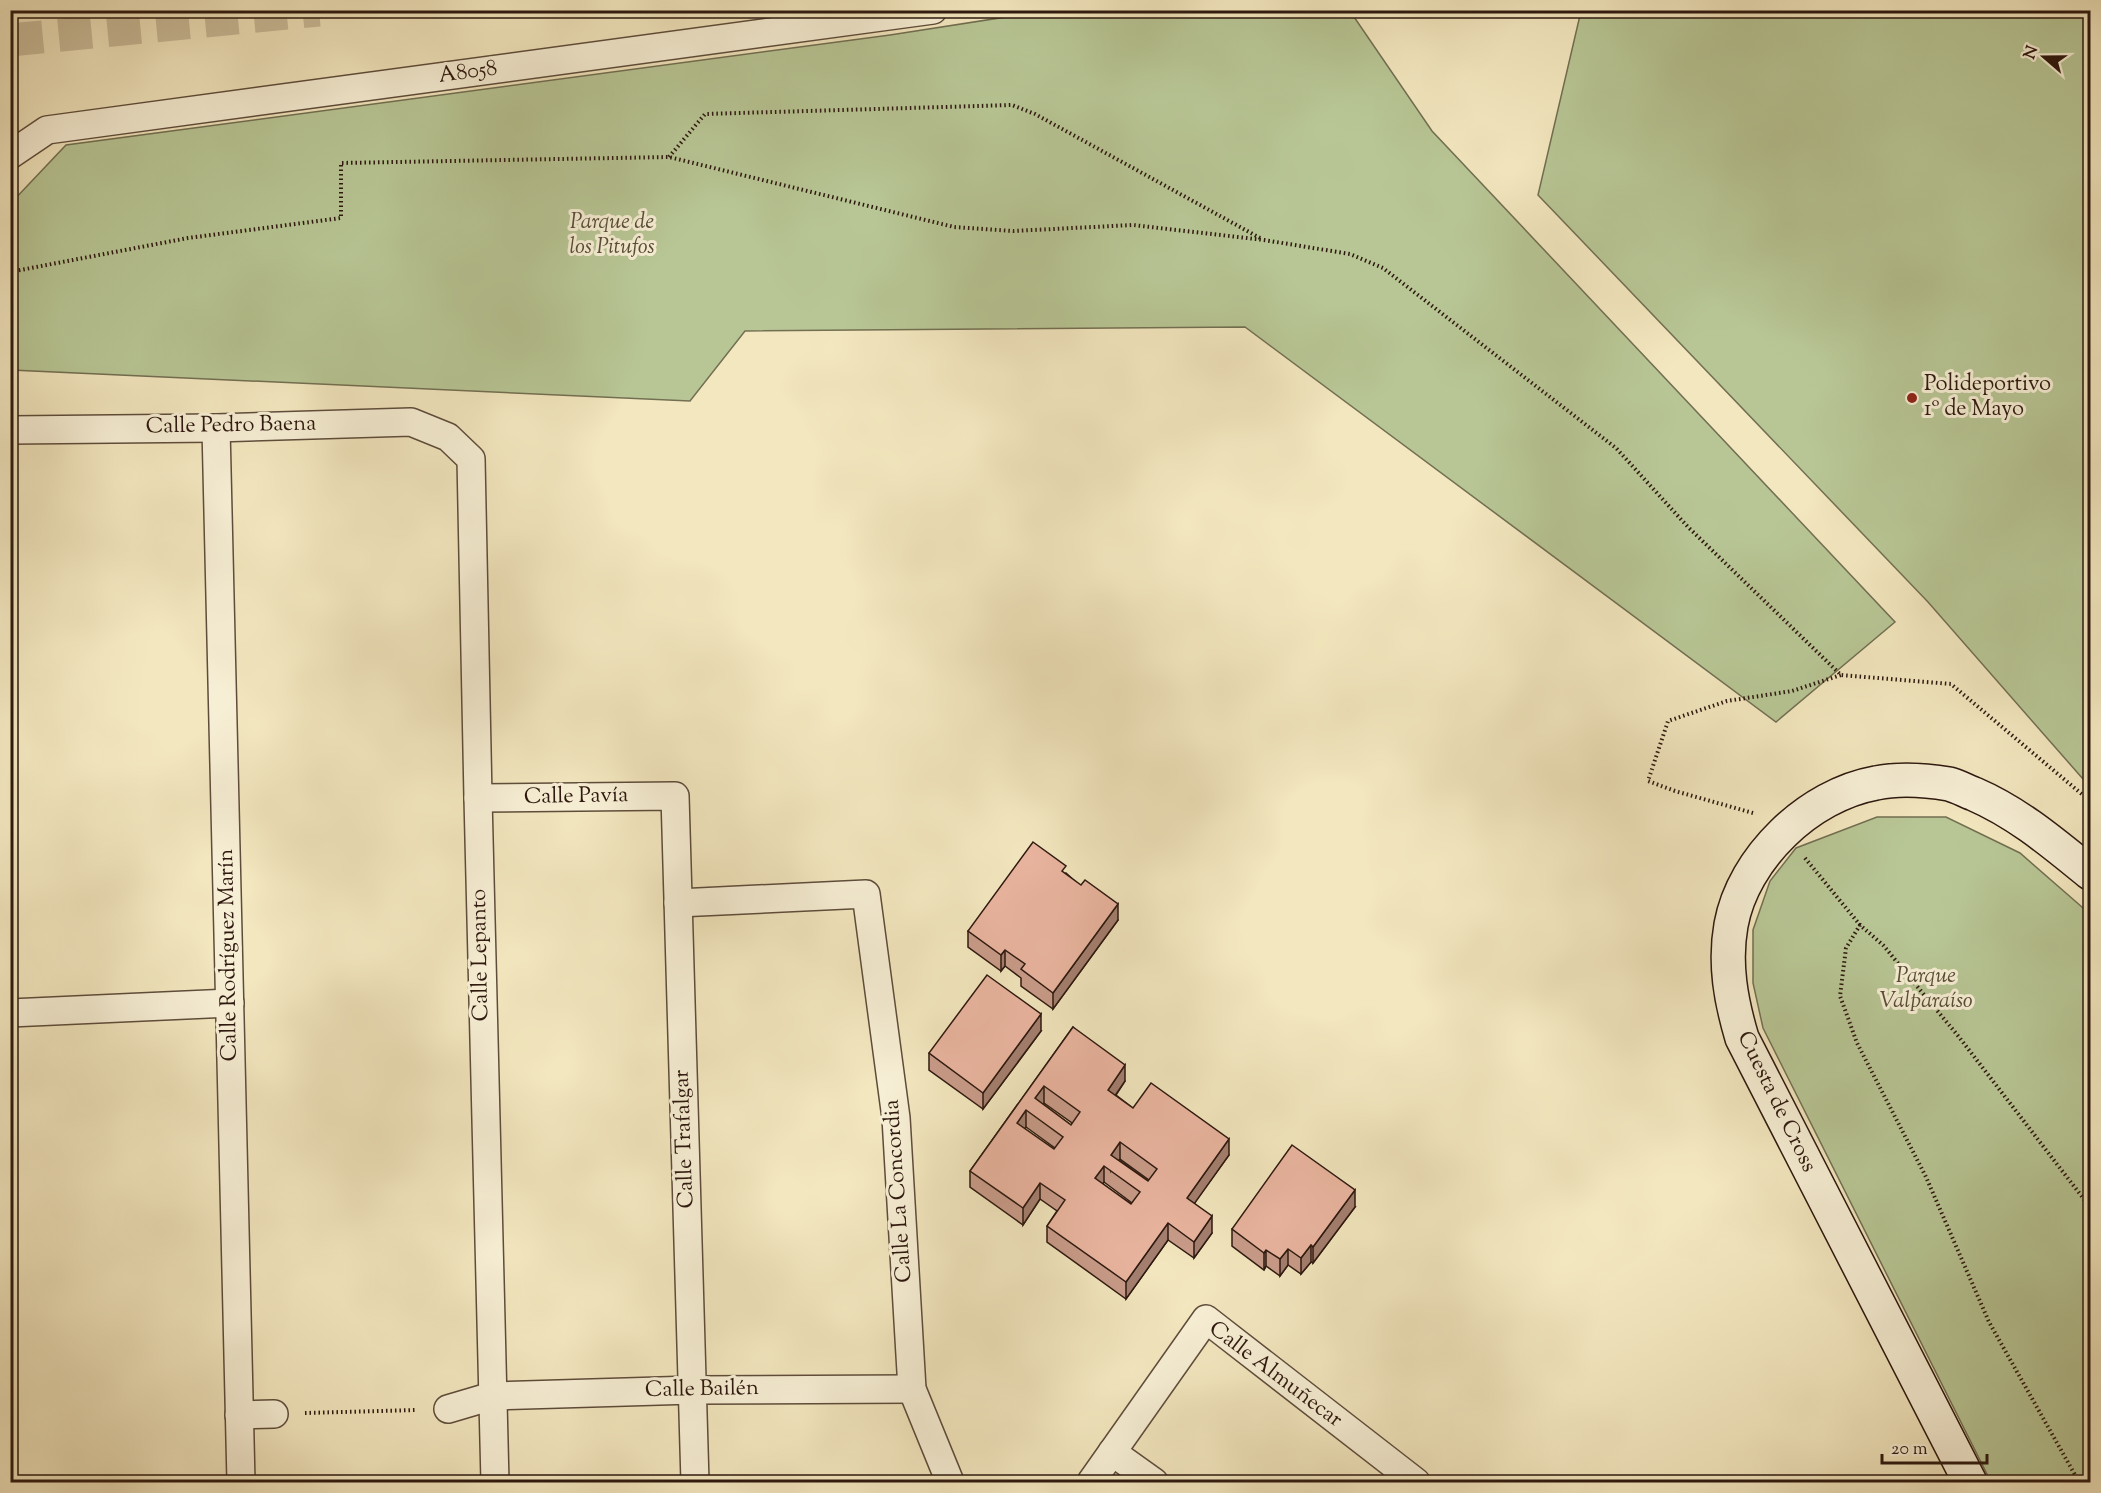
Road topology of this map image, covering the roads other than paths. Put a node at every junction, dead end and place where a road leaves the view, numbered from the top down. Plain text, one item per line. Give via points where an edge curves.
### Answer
1 (933, 10) edge
2 (10, 155) edge
3 (216, 428) junction
4 (10, 430) edge
5 (448, 437) joint
6 (675, 796) joint
7 (478, 798) junction
8 (2091, 873) edge
9 (678, 903) junction
10 (230, 1003) junction
11 (10, 1013) edge
12 (912, 1389) junction
13 (693, 1390) junction
14 (492, 1396) junction
15 (448, 1409) road end
16 (274, 1414) road end
17 (239, 1415) junction
18 (1112, 1452) junction
19 (241, 1482) edge
20 (495, 1482) edge
21 (695, 1482) edge
22 (950, 1482) edge
23 (1090, 1482) edge
24 (1154, 1482) edge
25 (1416, 1482) edge
26 (1970, 1482) edge

1 - 2 street, A8058 via 47,130
3 - 4 street, Calle Pedro Baena
3 - 5 street, Calle Pedro Baena via 411,422
3 - 10 street, Calle Rodríguez Marín
5 - 7 street, Calle Lepanto via 471,459
6 - 7 street, Calle Pavía
6 - 9 street, Calle Trafalgar
7 - 14 street, Calle Lepanto
8 - 26 street, Cuesta de Cross via 2028,823 1951,784 1898,780 1874,783 1826,802 1783,835 1750,873 1731,925 1728,951 1733,1009 1742,1038
9 - 12 street, Calle La Concordia via 866,894 896,1118
9 - 13 street, Calle Trafalgar
10 - 11 street
10 - 17 street, Calle Rodríguez Marín
12 - 13 street, Calle Bailén
12 - 22 street, Calle La Concordia
13 - 14 street, Calle Bailén
13 - 21 street, Calle Trafalgar
14 - 15 street, Calle Bailén
14 - 20 street, Calle Lepanto
16 - 17 street
17 - 19 street, Calle Rodríguez Marín
18 - 23 street, Calle Almuñecar
18 - 24 street
18 - 25 street, Calle Almuñecar via 1206,1319

